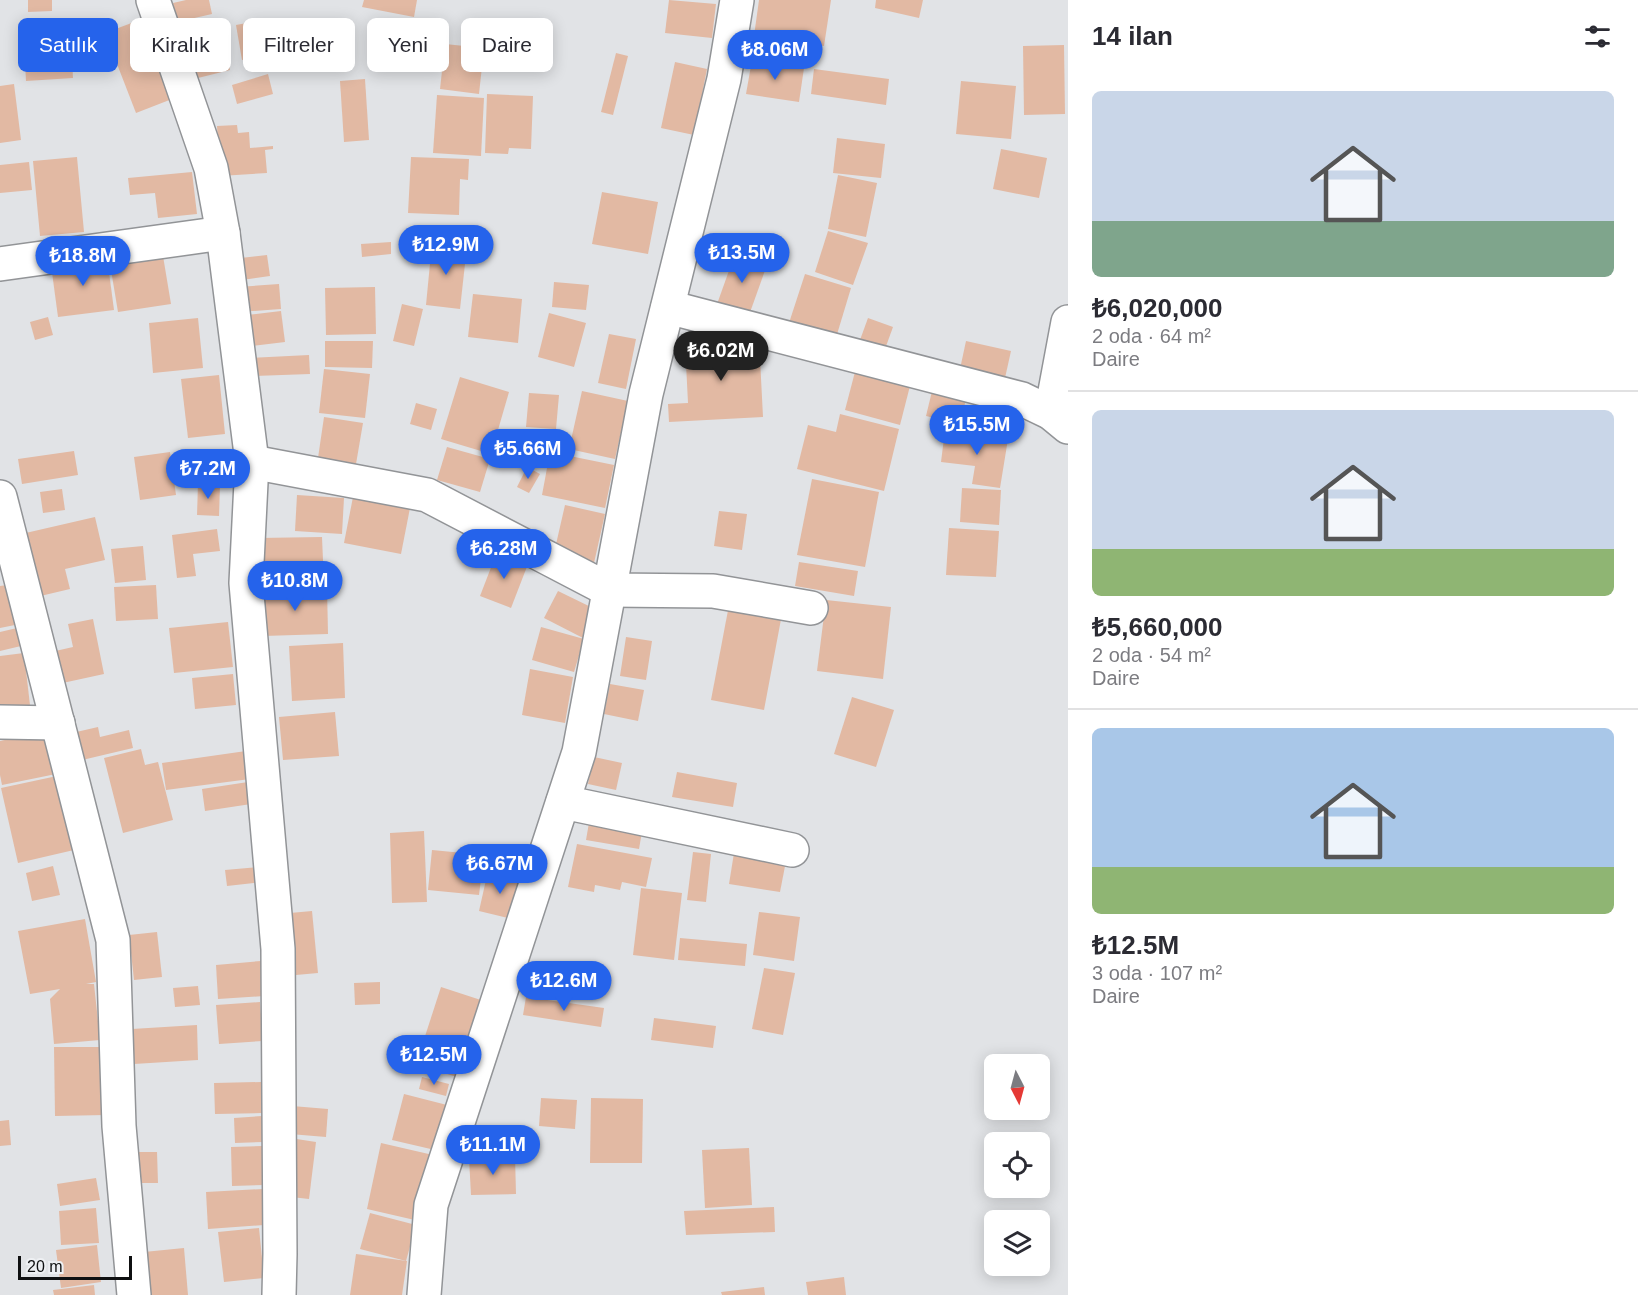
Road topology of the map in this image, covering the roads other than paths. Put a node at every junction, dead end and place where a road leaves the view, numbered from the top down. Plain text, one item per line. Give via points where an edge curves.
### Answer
1 (153, 0) edge
2 (736, 0) edge
3 (223, 233) junction
4 (0, 264) edge
5 (668, 307) junction
6 (1068, 322) edge
7 (1060, 420) edge
8 (252, 462) junction
9 (0, 497) edge
10 (609, 590) junction
11 (811, 608) dead end
12 (0, 722) edge
13 (58, 723) junction
14 (563, 802) junction
15 (792, 850) dead end
16 (134, 1295) edge
17 (279, 1295) edge
18 (424, 1295) edge

1 - 3 street via 211,168
2 - 5 street via 724,79
3 - 4 street
3 - 8 street
5 - 7 street via 1022,399
5 - 10 street via 646,394
6 - 7 street
8 - 10 street via 427,495
8 - 17 street via 246,583 278,949
9 - 13 street
10 - 11 street via 713,591
10 - 14 street via 579,752
12 - 13 street
13 - 16 street via 113,940 119,1126
14 - 15 street
14 - 18 street via 430,1205

